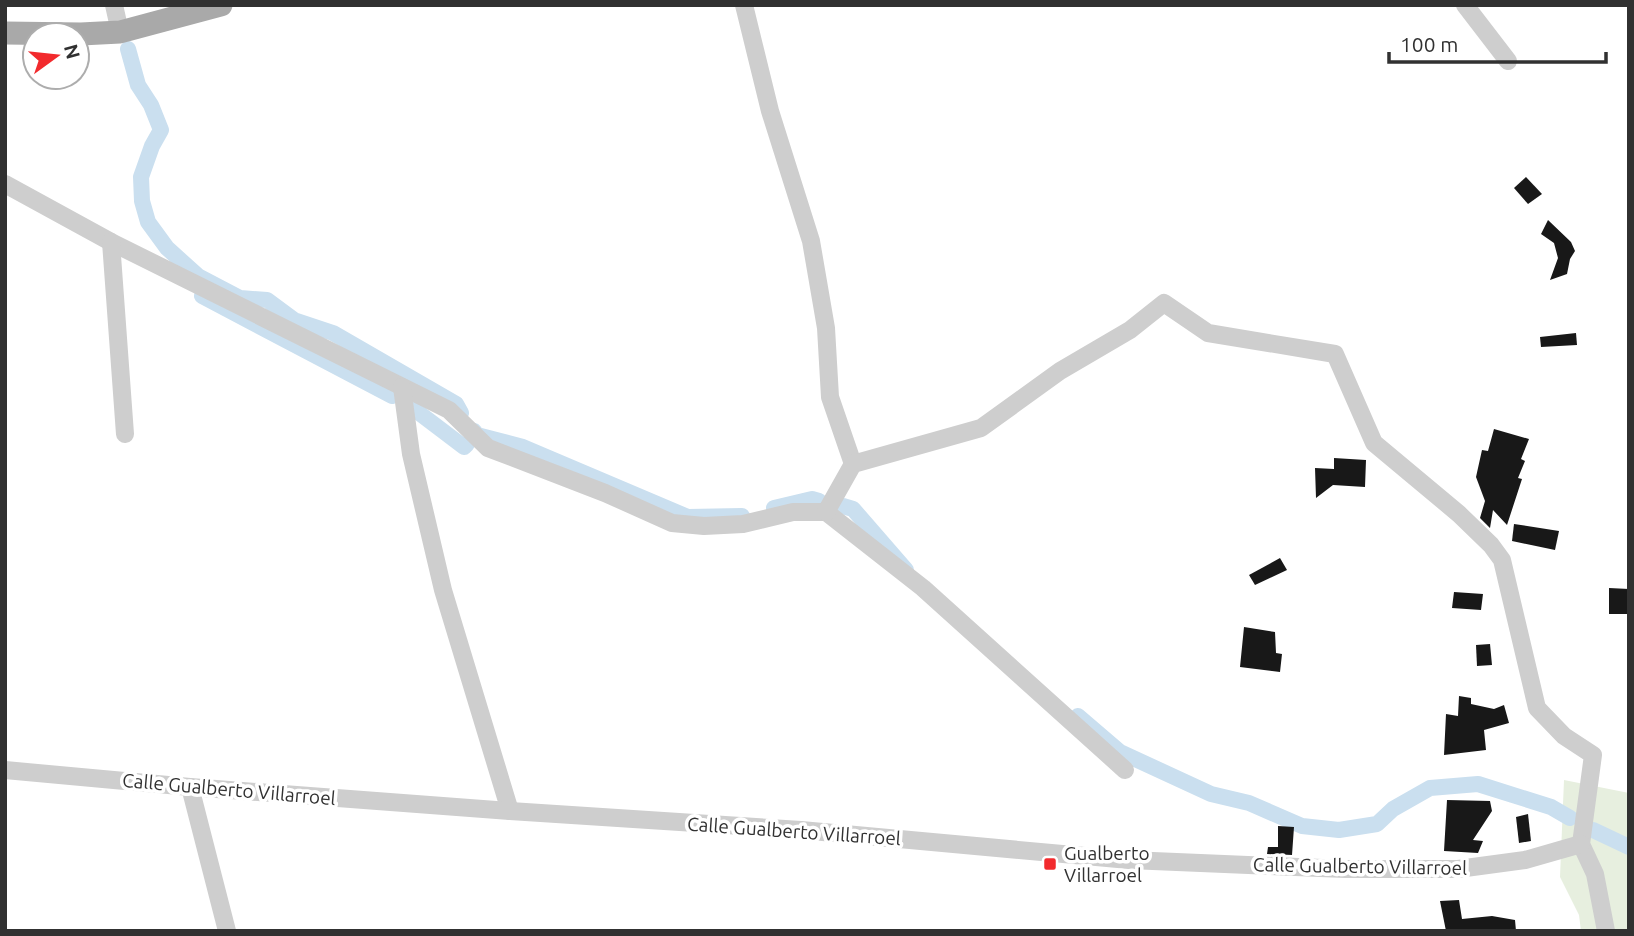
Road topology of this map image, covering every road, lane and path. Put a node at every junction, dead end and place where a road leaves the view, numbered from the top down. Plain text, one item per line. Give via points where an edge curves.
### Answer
1 (114, 5) edge
2 (220, 5) edge
3 (744, 5) edge
4 (1465, 5) edge
5 (120, 32) junction
6 (5, 33) edge
7 (1508, 61) dead end
8 (5, 184) edge
9 (111, 242) junction
10 (402, 387) junction
11 (125, 434) dead end
12 (853, 464) junction
13 (826, 512) junction
14 (5, 770) edge
15 (1125, 770) dead end
16 (190, 787) junction
17 (510, 811) junction
18 (1581, 844) junction
19 (227, 931) edge
20 (1606, 931) edge

1 - 5 street
2 - 5 main road
3 - 12 street via 770,111 811,241 826,328 830,397
4 - 7 street
5 - 6 main road
8 - 9 street
9 - 10 street
9 - 11 street
10 - 13 street via 449,410 488,448 672,523 743,524 793,512
10 - 17 street via 411,454 443,590
12 - 13 street
12 - 18 street via 981,428 1164,303 1208,333 1335,354 1374,443 1459,514 1502,560 1537,708 1564,736 1592,755
13 - 15 street via 923,588
14 - 16 street, Calle Gualberto Villarroel
16 - 17 street, Calle Gualberto Villarroel
16 - 19 street
17 - 18 street, Calle Gualberto Villarroel via 801,830 1129,860 1345,869 1458,869 1525,860
18 - 20 street via 1595,874

